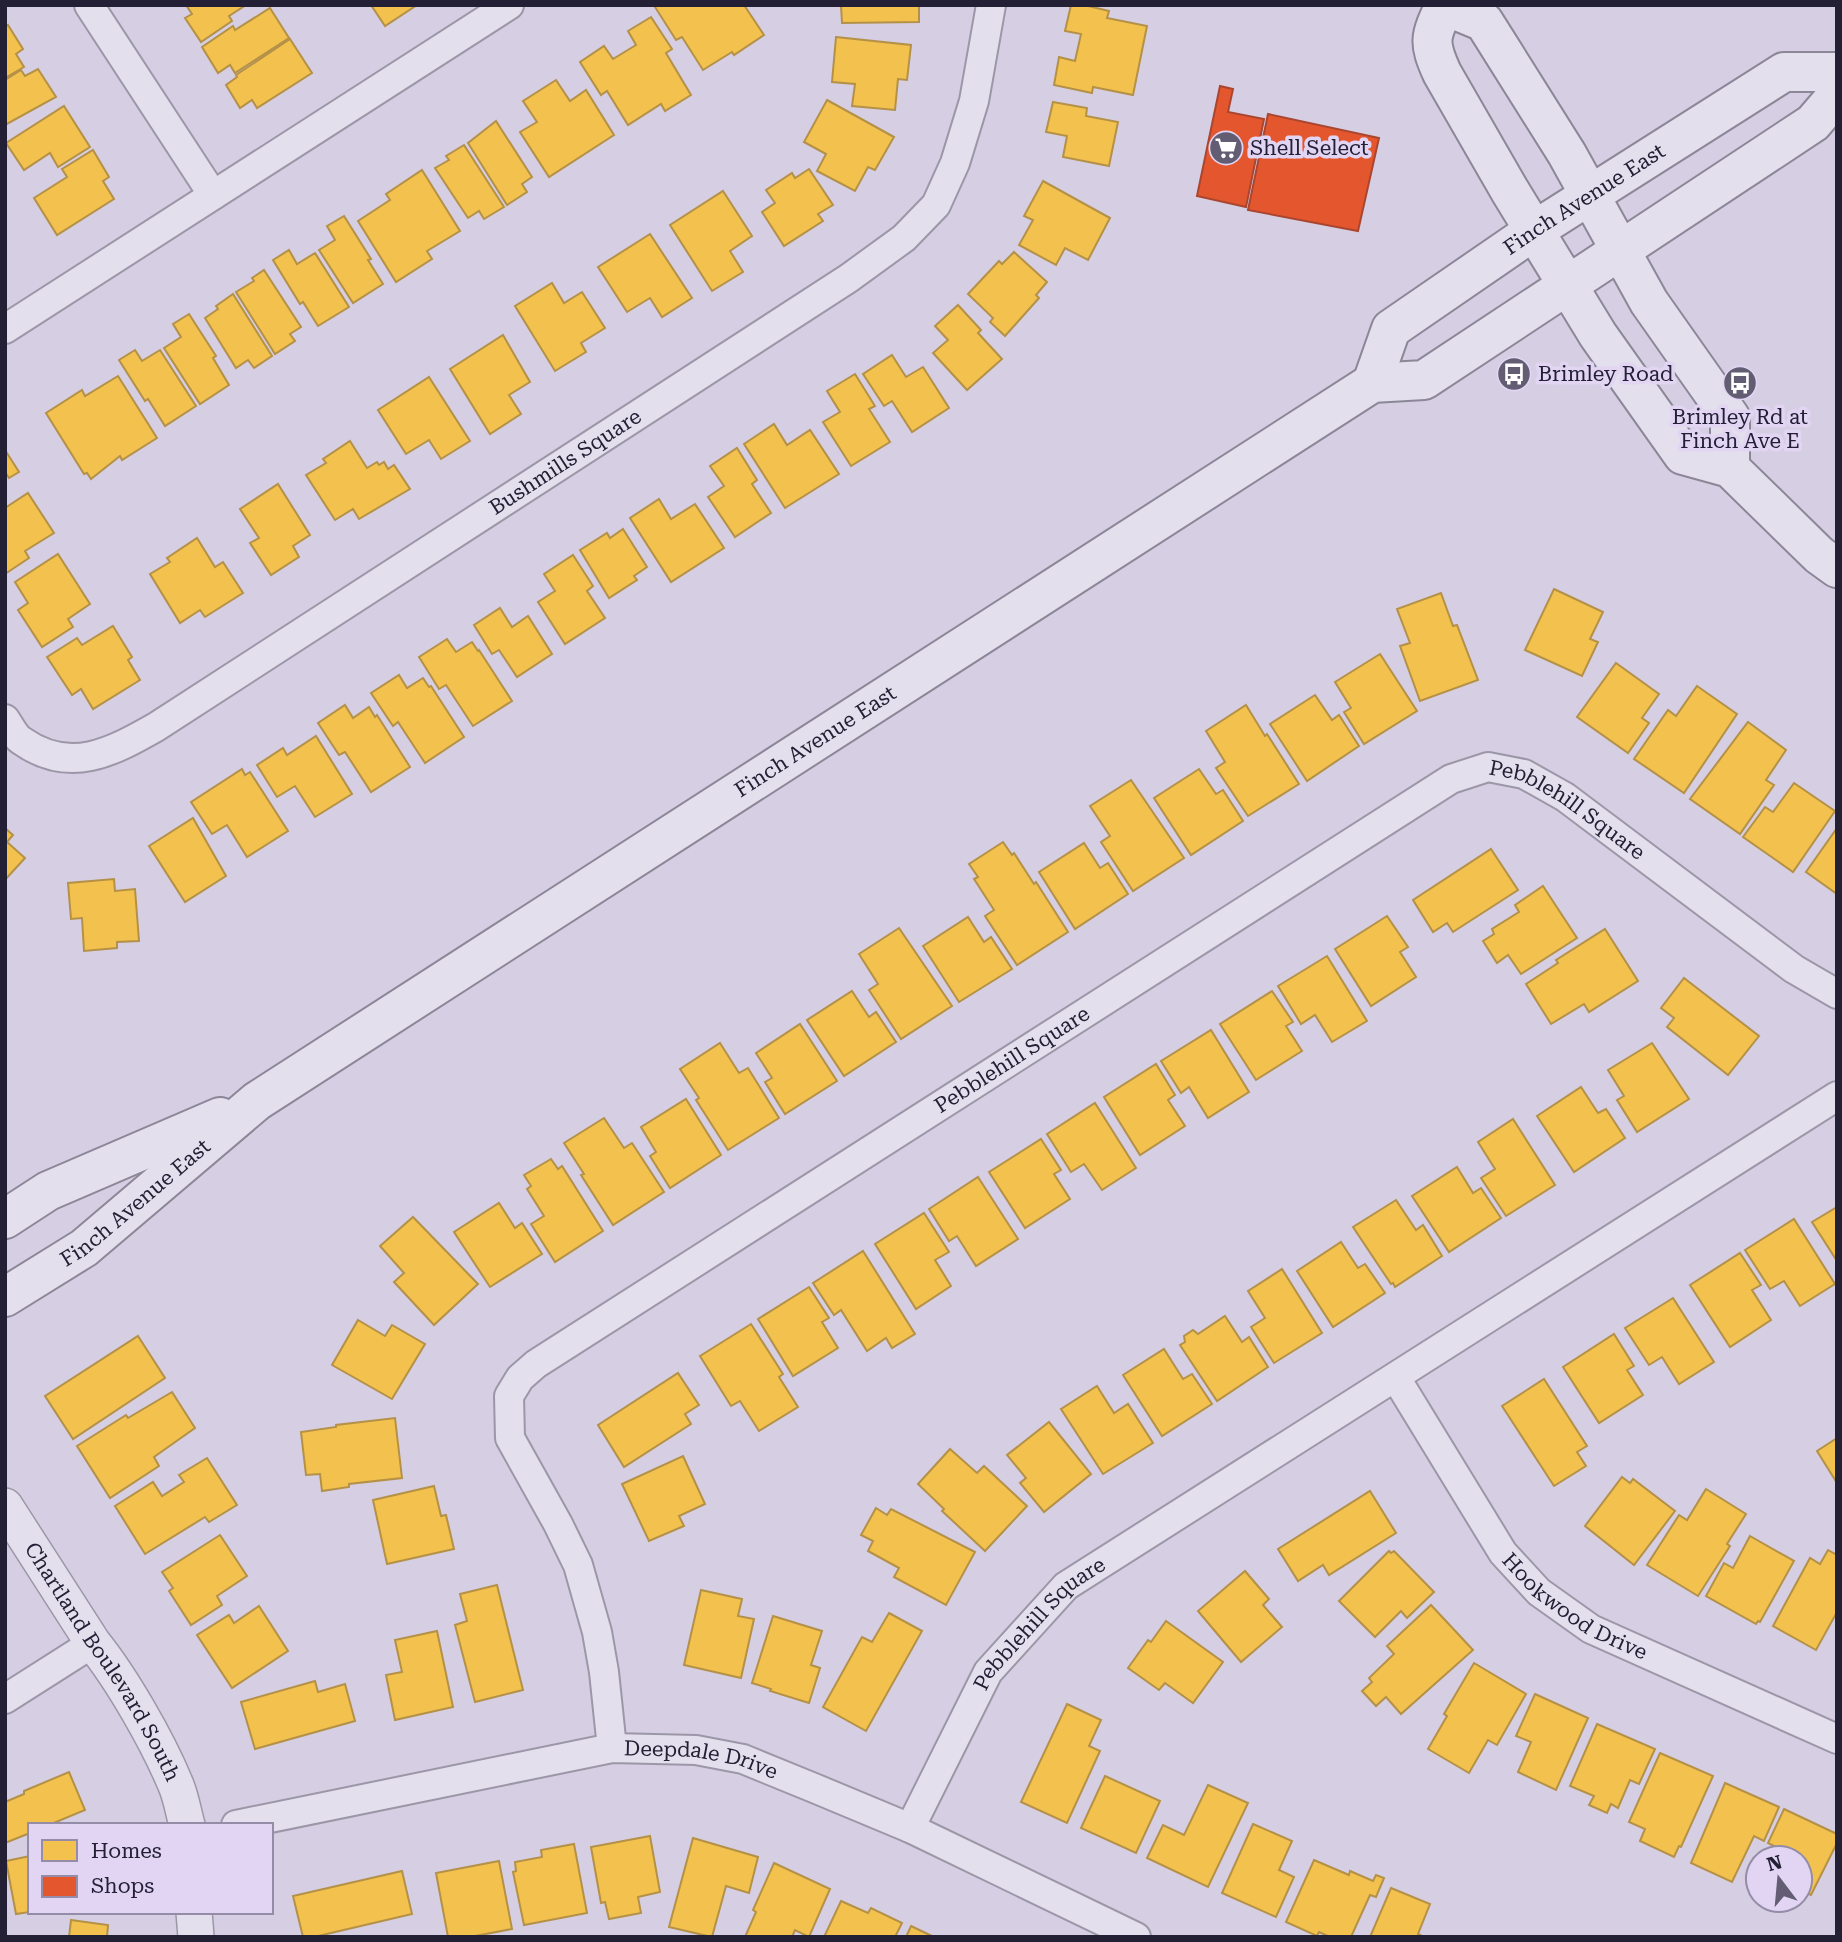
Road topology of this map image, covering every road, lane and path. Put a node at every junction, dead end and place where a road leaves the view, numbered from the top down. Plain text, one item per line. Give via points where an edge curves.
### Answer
1 (89, 5) edge
2 (509, 5) edge
3 (991, 5) edge
4 (1444, 6) edge
5 (1837, 72) edge
6 (1837, 94) edge
7 (1589, 194) junction
8 (213, 195) junction
9 (1535, 230) junction
10 (1620, 251) junction
11 (1569, 286) junction
12 (5, 329) edge
13 (1372, 383) junction
14 (1730, 468) junction
15 (1837, 568) edge
16 (5, 719) edge
17 (1837, 993) edge
18 (1837, 1096) edge
19 (257, 1101) junction
20 (5, 1219) edge
21 (5, 1297) edge
22 (1396, 1378) junction
23 (5, 1506) edge
24 (93, 1643) junction
25 (5, 1699) edge
26 (1837, 1739) edge
27 (612, 1748) junction
28 (186, 1823) edge
29 (246, 1823) edge
30 (910, 1828) junction
31 (194, 1914) edge
32 (196, 1937) edge
33 (1136, 1937) edge

1 - 8 street
2 - 8 street
3 - 16 street, Bushmills Square via 974,101 936,205 904,238 860,270 119,748 90,758 48,754 20,740
4 - 7 main road via 1484,22
4 - 9 main road via 1432,33 1433,54
5 - 7 main road, Finch Avenue East via 1784,72
6 - 10 main road, Finch Avenue East via 1813,123
7 - 9 main road, Finch Avenue East
7 - 10 main road
8 - 12 street
9 - 11 main road
9 - 13 main road, Finch Avenue East via 1391,329
10 - 11 main road, Finch Avenue East
10 - 14 main road via 1649,302 1730,417
11 - 13 main road, Finch Avenue East via 1424,380
11 - 14 main road via 1683,455
13 - 19 main road, Finch Avenue East
14 - 15 main road
17 - 27 street, Pebblehill Square via 1794,969 1555,791 1524,774 1488,767 1451,779 520,1378 509,1396 510,1438 578,1565 597,1632
18 - 22 street, Pebblehill Square
19 - 20 main road, Finch Avenue East via 48,1191
19 - 21 main road, Finch Avenue East via 84,1248
22 - 26 street, Hookwood Drive via 1503,1553 1539,1592 1591,1629
22 - 30 street, Pebblehill Square via 1066,1586 988,1672
23 - 24 street, Chartland Boulevard South
24 - 25 street
24 - 28 street, Chartland Boulevard South via 157,1744 177,1785
27 - 29 street, Deepdale Drive
27 - 30 street, Deepdale Drive via 696,1750 743,1759
30 - 33 street, Deepdale Drive
31 - 32 street

